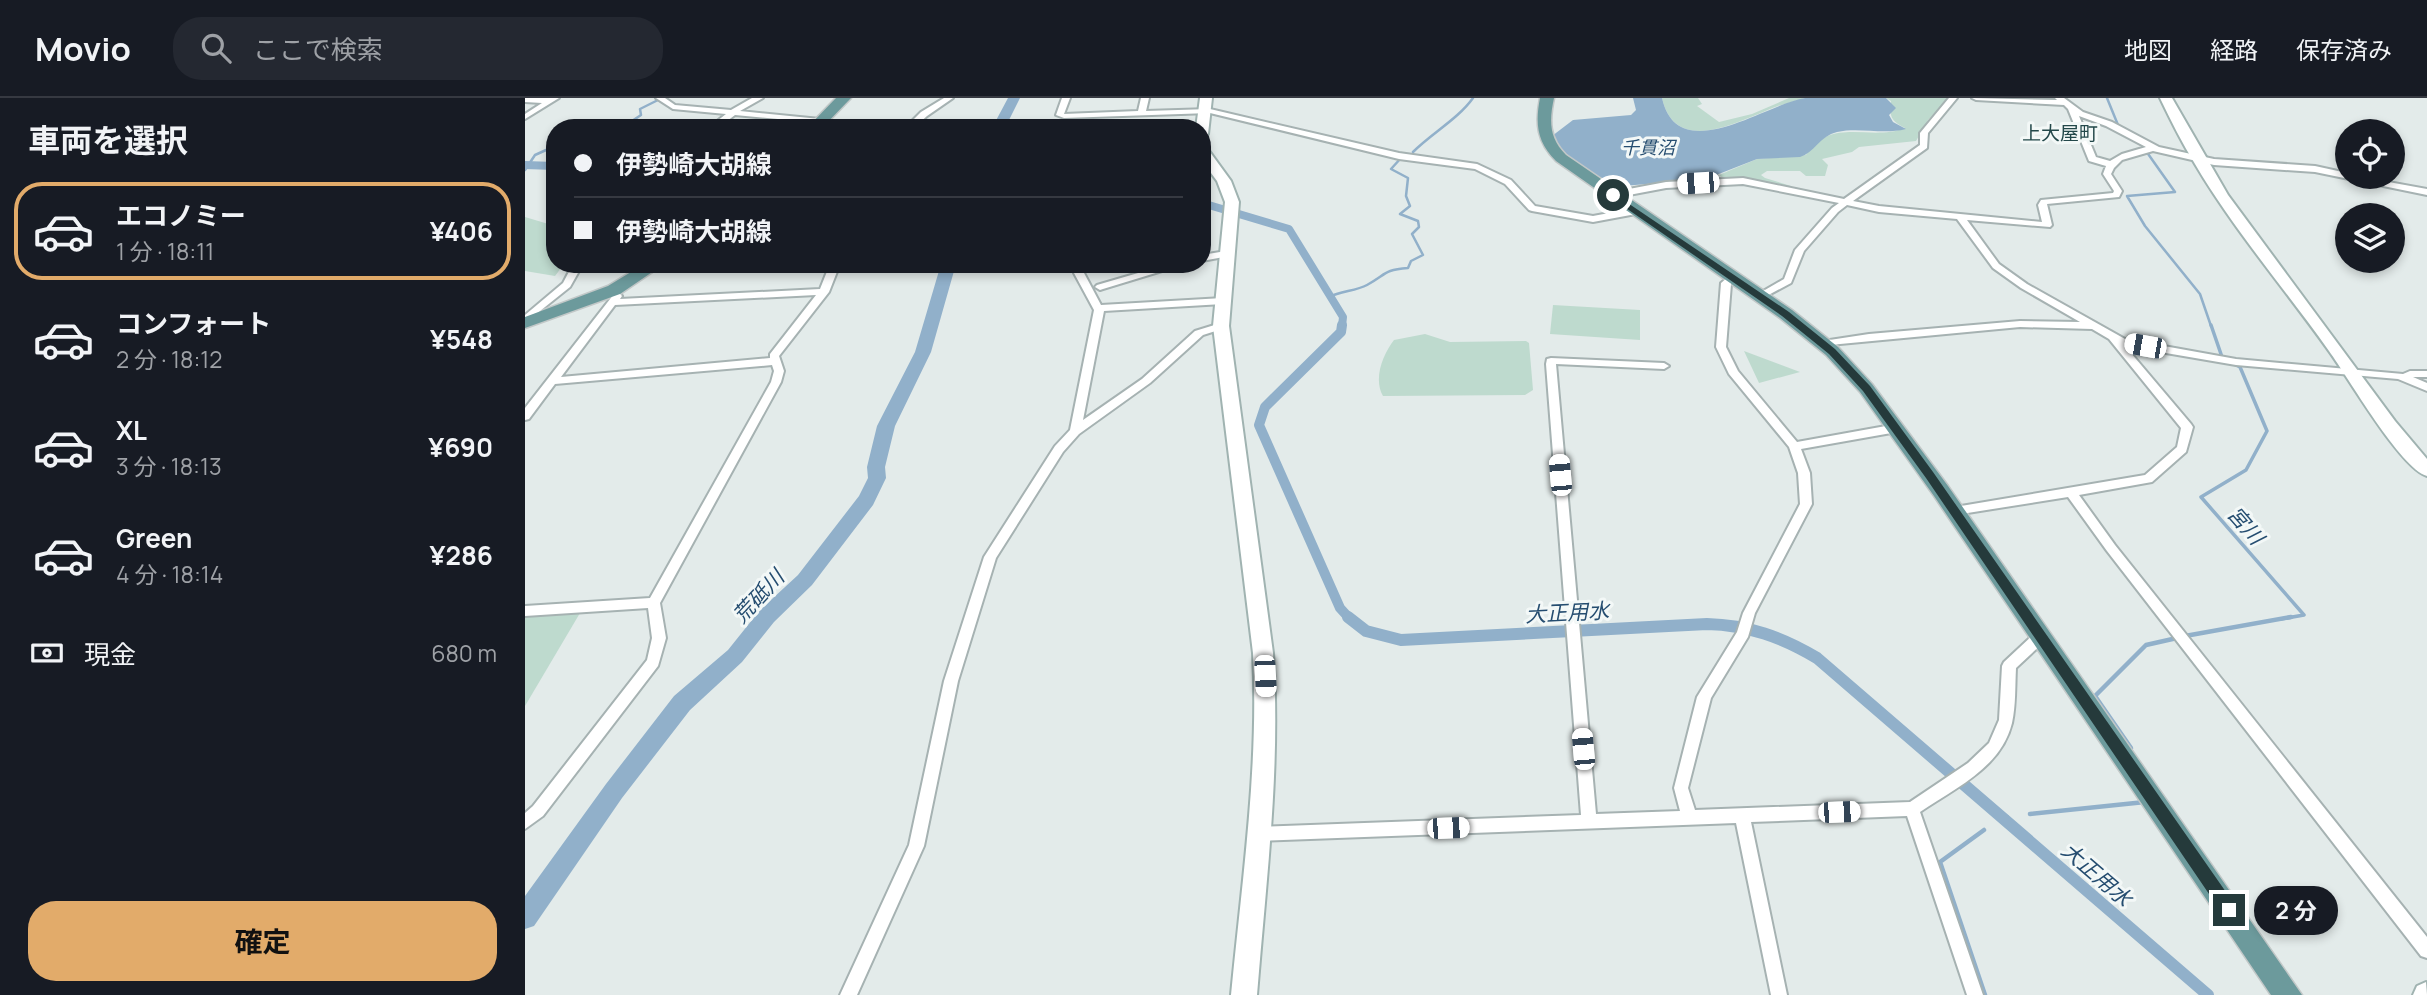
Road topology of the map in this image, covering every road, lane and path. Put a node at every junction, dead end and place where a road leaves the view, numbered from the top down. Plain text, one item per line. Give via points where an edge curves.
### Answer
1 (660, 98) edge
2 (759, 98) edge
3 (843, 98) edge
4 (949, 98) edge
5 (1066, 98) edge
6 (1145, 98) edge
7 (1547, 98) edge
8 (1952, 98) edge
9 (1976, 98) edge
10 (2168, 98) edge
11 (553, 99) edge
12 (525, 100) edge
13 (2065, 103) edge
14 (1205, 104) edge
15 (733, 112) junction
16 (1141, 113) junction
17 (1099, 115) junction
18 (525, 117) edge
19 (724, 119) edge
20 (778, 119) edge
21 (823, 119) edge
22 (919, 119) edge
23 (1098, 119) edge
24 (2152, 148) junction
25 (2201, 159) junction
26 (1211, 163) edge
27 (2110, 164) junction
28 (2335, 173) edge
29 (2405, 188) edge
30 (2427, 192) edge
31 (1613, 195) junction
32 (1846, 203) junction
33 (1636, 211) junction
34 (1960, 217) junction
35 (1226, 254) junction
36 (1211, 256) edge
37 (573, 273) edge
38 (644, 273) edge
39 (831, 273) edge
40 (1079, 273) edge
41 (1149, 273) edge
42 (1733, 276) junction
43 (1100, 287) dead end
44 (824, 292) junction
45 (614, 296) junction
46 (1761, 296) junction
47 (1223, 301) junction
48 (1098, 308) junction
49 (525, 322) edge
50 (1221, 326) junction
51 (2093, 326) junction
52 (2114, 339) junction
53 (1823, 344) junction
54 (775, 361) junction
55 (1664, 366) dead end
56 (2356, 373) junction
57 (2427, 374) edge
58 (2406, 377) junction
59 (553, 380) junction
60 (2427, 387) edge
61 (525, 416) edge
62 (1897, 428) junction
63 (1075, 431) junction
64 (1794, 446) junction
65 (2427, 469) edge
66 (2072, 493) junction
67 (1955, 511) junction
68 (654, 603) junction
69 (525, 611) edge
70 (2041, 636) junction
71 (1912, 809) junction
72 (1689, 817) junction
73 (1742, 817) junction
74 (525, 822) edge
75 (1589, 822) junction
76 (1258, 834) junction
77 (2427, 950) edge
78 (848, 995) edge
79 (1244, 995) edge
80 (1779, 995) edge
81 (1975, 995) edge
82 (2288, 995) edge

1 - 15 street via 673,107
2 - 15 street
3 - 21 main road
4 - 22 street
5 - 17 street via 1060,115
6 - 16 street
7 - 31 main road via 1542,126 1549,145
8 - 32 street via 1924,133 1924,146
9 - 13 street
10 - 25 street
11 - 12 street
11 - 18 street
13 - 24 street
13 - 27 street via 2092,159
14 - 16 street
14 - 33 street via 1399,156 1471,166 1508,182 1532,208 1593,219
15 - 19 street
15 - 20 street
16 - 17 street
17 - 23 street
24 - 25 street
24 - 27 street
25 - 28 street
25 - 56 street
26 - 35 street via 1228,187 1232,211
27 - 34 street via 2107,174 2118,194 2044,202 2047,225
29 - 30 street
31 - 32 street via 1666,185 1736,181
31 - 33 main road
32 - 34 street
32 - 46 street via 1804,244 1786,283
33 - 42 main road
34 - 51 street via 1996,266
35 - 36 street
35 - 47 street
37 - 49 street via 567,285
38 - 45 main road
39 - 44 street
40 - 48 street
41 - 43 street
42 - 46 main road
42 - 64 street via 1726,283 1721,347 1733,372
44 - 45 street
44 - 54 street via 774,356
45 - 49 main road
45 - 59 street
46 - 53 main road
47 - 48 street
47 - 50 street
48 - 63 street
50 - 63 street via 1199,333 1146,381
50 - 76 street via 1265,676 1266,748
51 - 52 street
51 - 53 street via 2020,324
52 - 56 street via 2236,362
52 - 66 street via 2181,418 2187,427 2186,439 2182,449 2148,479
53 - 62 main road
54 - 59 street
54 - 68 street via 779,371 776,382
55 - 75 street via 1551,361
56 - 58 street
56 - 65 street via 2395,436
57 - 58 street
58 - 60 street
59 - 61 street
62 - 64 street
62 - 67 main road
63 - 78 street via 990,557 980,581 951,681 916,846
64 - 72 street via 1804,473 1806,504 1743,633 1704,697 1681,788
66 - 67 street
66 - 77 street
67 - 70 main road
68 - 69 street
68 - 74 street via 659,638 653,662
70 - 71 street via 2009,666 2001,736 1989,754
70 - 82 main road
71 - 73 street
71 - 81 street
72 - 73 street
72 - 75 street
73 - 80 street
75 - 76 street
76 - 79 street

